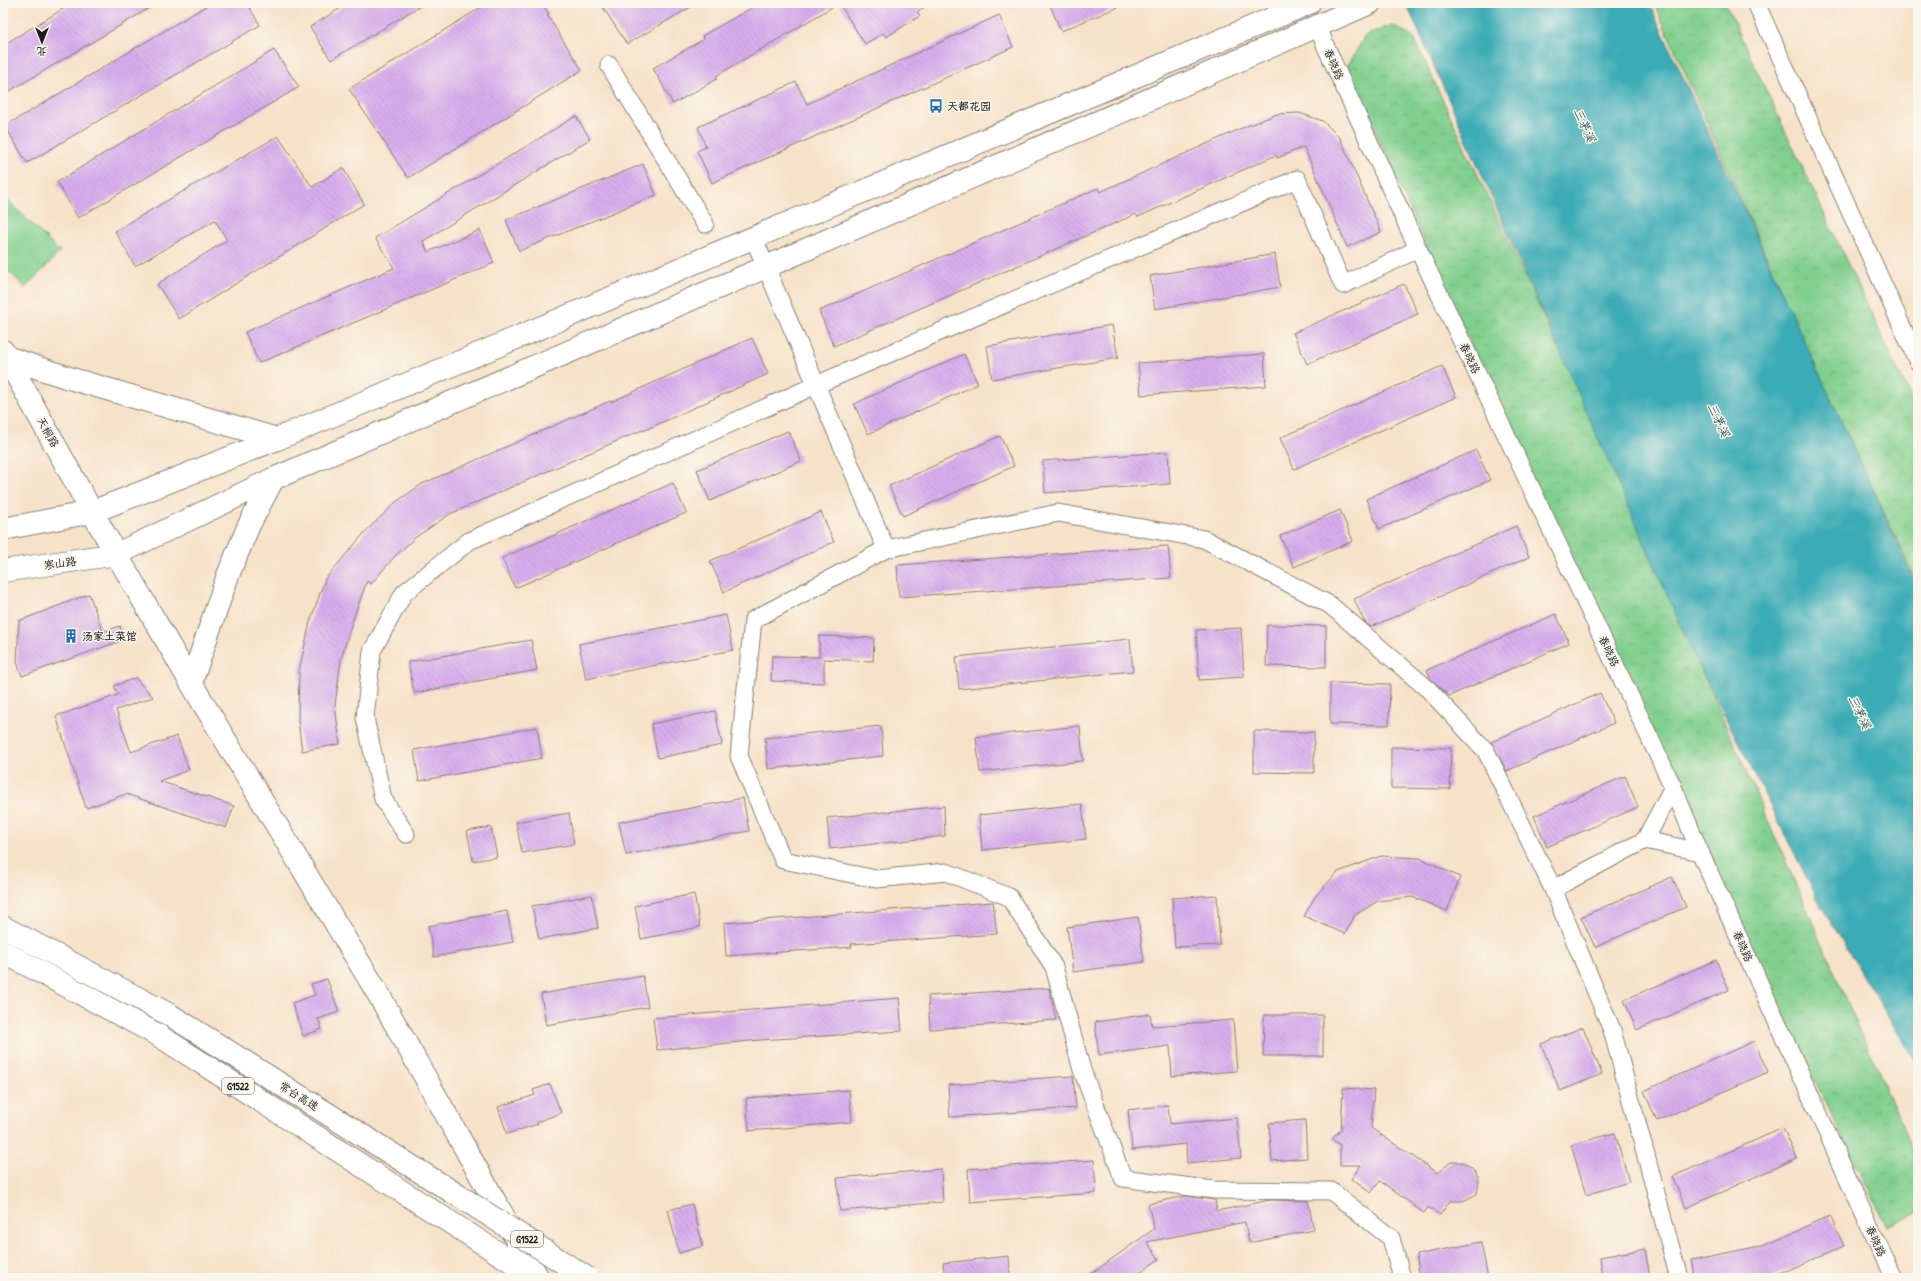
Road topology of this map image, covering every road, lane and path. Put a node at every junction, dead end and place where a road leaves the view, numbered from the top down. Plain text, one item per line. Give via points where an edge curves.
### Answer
1 (1309, 3) edge
2 (1370, 3) edge
3 (1756, 3) edge
4 (1318, 27) junction
5 (609, 65) dead end
6 (705, 224) dead end
7 (754, 239) junction
8 (1418, 249) junction
9 (766, 267) junction
10 (5, 354) edge
11 (1918, 362) edge
12 (816, 386) junction
13 (277, 439) junction
14 (273, 478) junction
15 (92, 512) junction
16 (3, 529) edge
17 (886, 549) junction
18 (117, 554) junction
19 (3, 571) edge
20 (191, 684) junction
21 (1673, 787) junction
22 (406, 834) dead end
23 (1645, 840) junction
24 (1700, 852) junction
25 (1553, 889) junction
26 (3, 927) edge
27 (3, 952) edge
28 (538, 1278) edge
29 (588, 1278) edge
30 (1402, 1278) edge
31 (1679, 1278) edge
32 (1893, 1278) edge

1 - 7 main road
2 - 4 main road, 寒山路
3 - 11 street
4 - 8 street, 春晓路
4 - 9 main road, 寒山路
5 - 6 street
7 - 9 street
7 - 13 main road
8 - 12 street via 1343,285 1297,179
8 - 21 street, 春晓路
9 - 12 street
9 - 14 main road, 寒山路
10 - 13 main road via 69,378
10 - 15 main road, 天桐路
12 - 17 street
12 - 22 street via 469,541 404,593 372,652 365,718 383,799
13 - 15 main road
14 - 18 main road, 寒山路
14 - 20 main road via 228,575
15 - 16 main road
15 - 18 main road, 天桐路
17 - 25 street via 1058,513 1204,539 1330,605 1429,690 1486,752
17 - 30 street via 754,620 739,756 783,860 876,879 946,872 1009,897 1054,967 1082,1070 1123,1178 1214,1190 1331,1191 1391,1238
18 - 19 main road, 寒山路
18 - 20 main road, 天桐路
20 - 28 main road, 天桐路 via 380,997
21 - 23 street
21 - 24 street, 春晓路
23 - 24 street
23 - 25 street
24 - 32 street, 春晓路
25 - 31 street via 1612,1030
26 - 29 main road, 常台高速 / G1522, bridge via 170,1016
27 - 28 main road, G1522 via 158,1035

